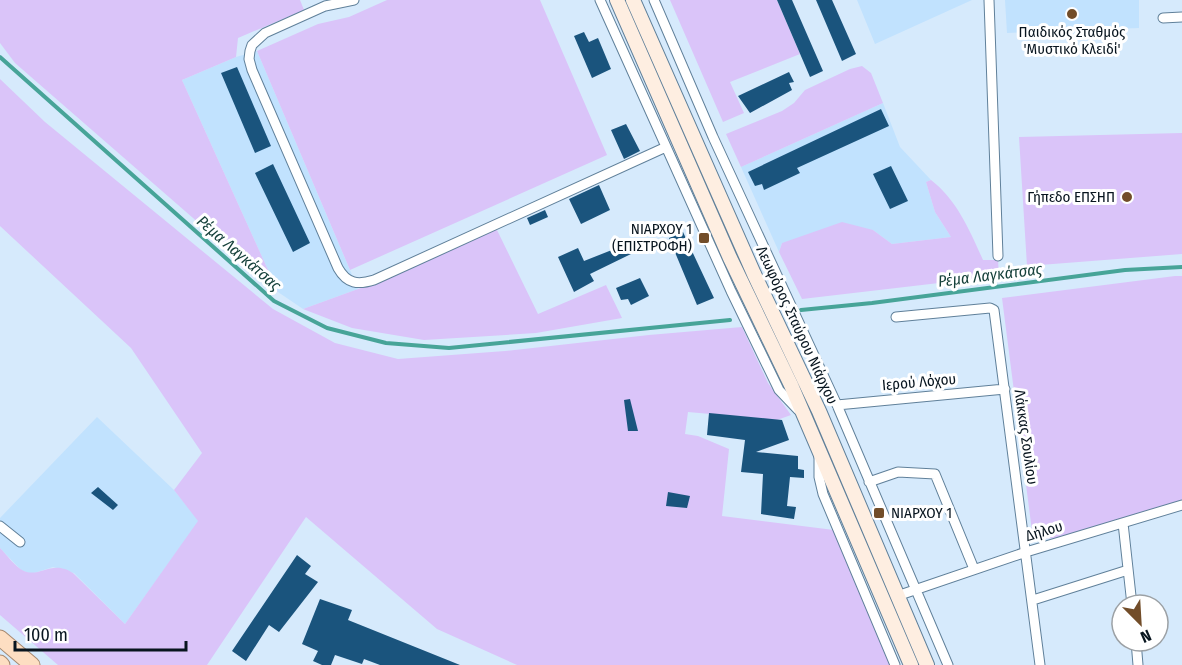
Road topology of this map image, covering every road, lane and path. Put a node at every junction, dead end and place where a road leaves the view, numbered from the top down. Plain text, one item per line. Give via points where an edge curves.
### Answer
1 (354, 0) edge
2 (600, 0) edge
3 (617, 0) edge
4 (633, 0) edge
5 (654, 0) edge
6 (989, 0) edge
7 (1182, 17) edge
8 (1163, 18) dead end
9 (666, 147) junction
10 (998, 256) dead end
11 (896, 317) dead end
12 (1005, 389) junction
13 (837, 405) junction
14 (804, 416) junction
15 (820, 452) junction
16 (869, 482) junction
17 (1182, 505) edge
18 (1123, 523) junction
19 (0, 526) edge
20 (20, 542) dead end
21 (1026, 552) junction
22 (974, 569) junction
23 (1128, 570) junction
24 (916, 590) junction
25 (1131, 593) edge
26 (897, 596) junction
27 (1033, 600) junction
28 (0, 638) edge
29 (32, 665) edge
30 (895, 665) edge
31 (911, 665) edge
32 (927, 665) edge
33 (948, 665) edge
34 (1040, 665) edge

1 - 9 street via 325,6 265,33 252,45 249,56 338,268 352,282 374,280
2 - 9 street
3 - 14 main road, Λεωφόρος Σταύρου Νιάρχου
4 - 26 main road, Λεωφόρος Σταύρου Νιάρχου via 819,411
5 - 13 street
6 - 10 street
7 - 8 street
9 - 14 street via 779,390
11 - 12 street, Λάκκας Σουλίου via 994,310
12 - 13 street, Ιερού Λόχου
12 - 21 street, Λάκκας Σουλίου
13 - 16 street
14 - 15 main road, Λεωφόρος Σταύρου Νιάρχου
15 - 30 street via 823,494
15 - 31 main road, Λεωφόρος Σταύρου Νιάρχου
16 - 22 street via 898,472 935,474
16 - 24 street
17 - 18 street, Δήλου
18 - 21 street, Δήλου
18 - 23 street
19 - 20 street
21 - 22 street, Δήλου
21 - 27 street, Λάκκας Σουλίου
22 - 24 street, Δήλου
23 - 25 street
23 - 27 street
24 - 26 street, Δήλου
24 - 33 street
26 - 32 main road, Λεωφόρος Σταύρου Νιάρχου
27 - 34 street, Λάκκας Σουλίου
28 - 29 main road

